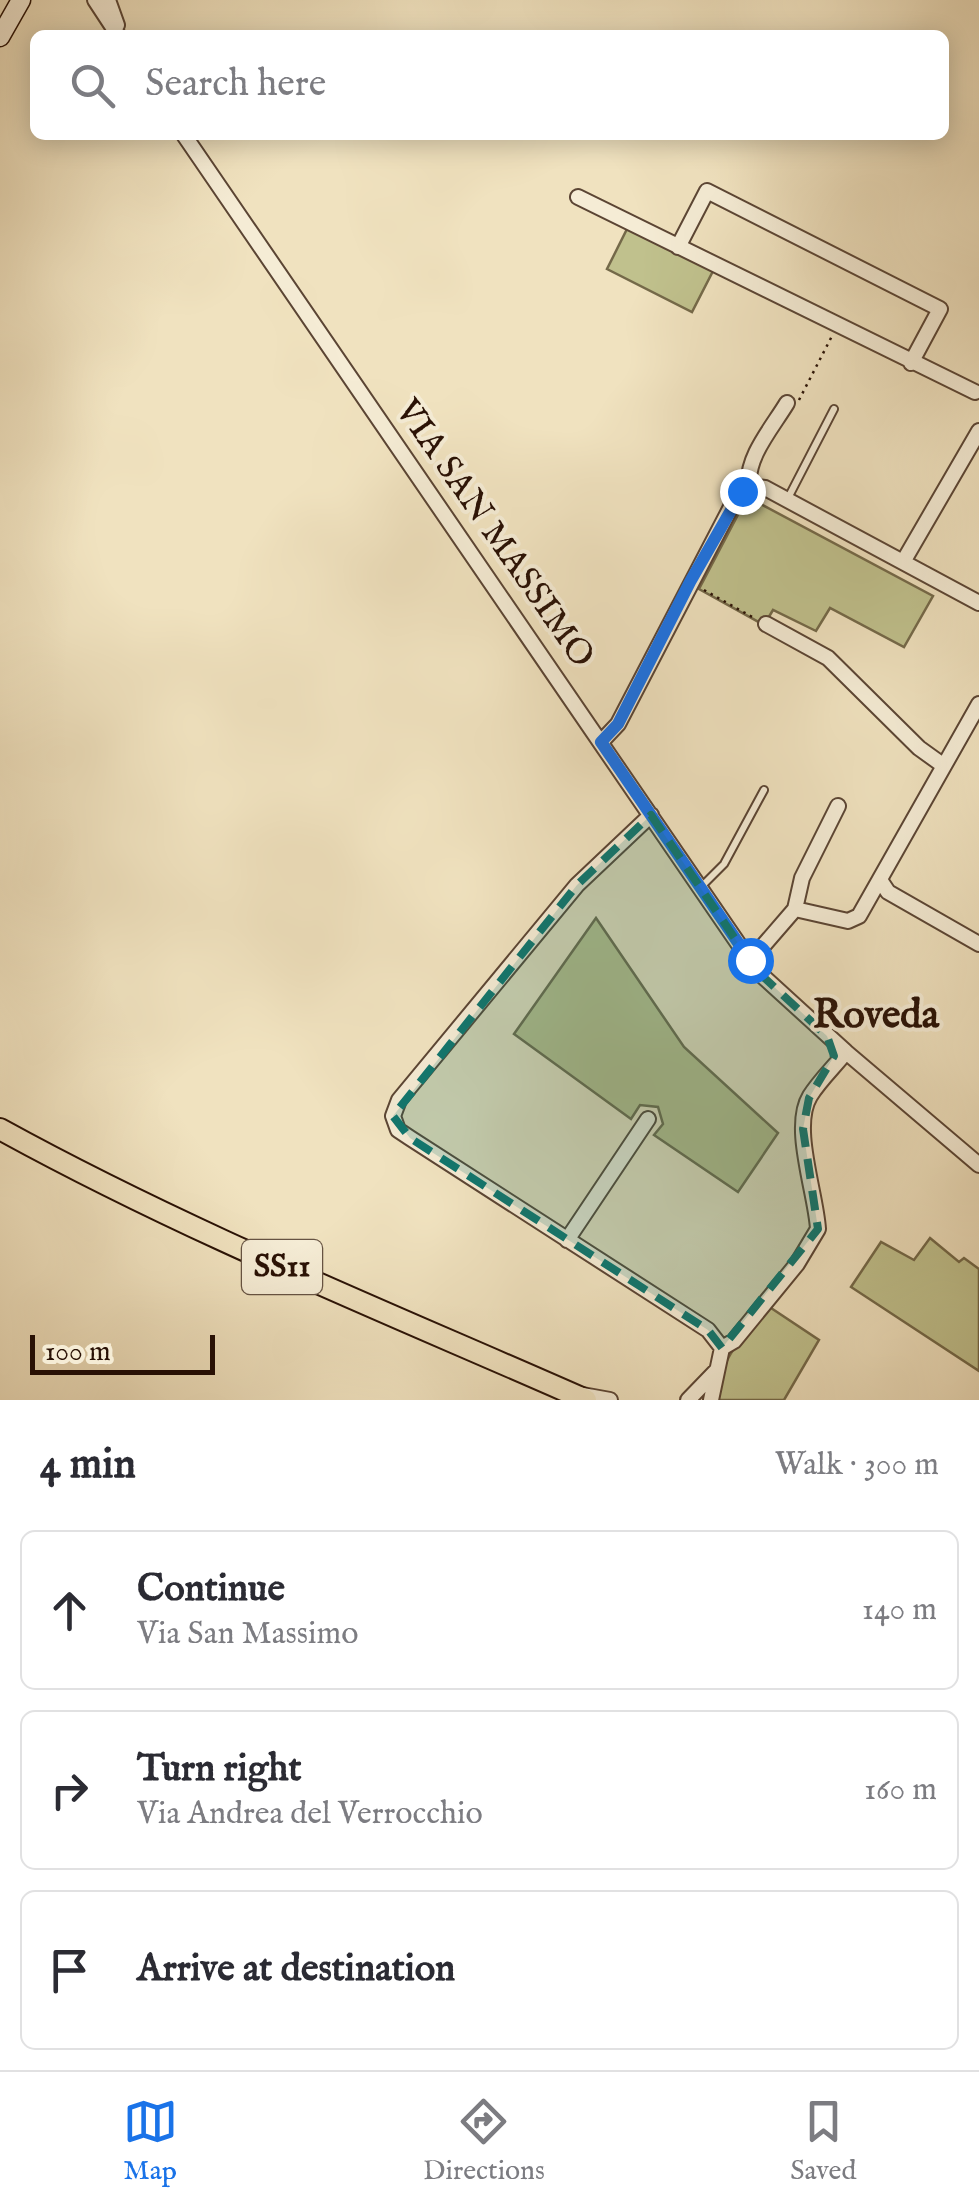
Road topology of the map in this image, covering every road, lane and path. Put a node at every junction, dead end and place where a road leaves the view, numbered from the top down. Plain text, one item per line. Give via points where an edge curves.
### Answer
1 (95, 0) edge
2 (108, 0) edge
3 (20, 4) edge
4 (116, 30) edge
5 (118, 30) edge
6 (0, 37) edge
7 (187, 140) edge
8 (578, 197) dead end
9 (678, 246) junction
10 (837, 326) junction
11 (912, 362) junction
12 (978, 391) edge
13 (787, 403) joint
14 (834, 410) dead end
15 (979, 431) edge
16 (749, 486) junction
17 (788, 500) junction
18 (903, 562) junction
19 (690, 582) junction
20 (979, 603) edge
21 (766, 624) joint
22 (979, 704) edge
23 (601, 742) junction
24 (944, 766) junction
25 (764, 790) dead end
26 (838, 806) dead end
27 (651, 816) junction
28 (880, 880) junction
29 (700, 888) junction
30 (795, 909) junction
31 (979, 944) edge
32 (750, 960) junction
33 (827, 1036) junction
34 (846, 1052) junction
35 (829, 1073) junction
36 (648, 1119) dead end
37 (0, 1129) edge
38 (979, 1165) edge
39 (567, 1240) junction
40 (722, 1348) junction
41 (703, 1392) edge
42 (578, 1398) edge
43 (610, 1400) edge

1 - 4 street
2 - 5 street
3 - 6 street
7 - 23 street, VIA SAN MASSIMO
8 - 9 street
9 - 10 street
9 - 11 street via 707,191 940,310
10 - 11 street
10 - 13 path via 795,407
11 - 12 street
13 - 16 street via 754,458
14 - 17 lane
15 - 18 street
16 - 17 street
16 - 19 street
17 - 18 street
18 - 20 street
19 - 21 path
19 - 23 street via 618,724
21 - 24 street via 828,658
22 - 24 street
23 - 27 street, VIA SAN MASSIMO
24 - 28 street
25 - 29 lane via 724,864
26 - 30 street via 802,878
27 - 29 street, VIA SAN MASSIMO
27 - 39 street via 577,885 392,1116 398,1130
28 - 30 street via 854,920
28 - 31 street via 888,892
29 - 32 street, VIA SAN MASSIMO
30 - 32 street
32 - 33 street, VIA SAN MASSIMO
33 - 34 street, VIA SAN MASSIMO
33 - 35 street via 834,1056
34 - 35 street
34 - 38 street, VIA SAN MASSIMO
35 - 40 street via 809,1098 803,1129 818,1229 784,1280
36 - 39 street
37 - 42 main road, SS11 via 214,1238
39 - 40 street via 708,1330
40 - 41 street
42 - 43 street

